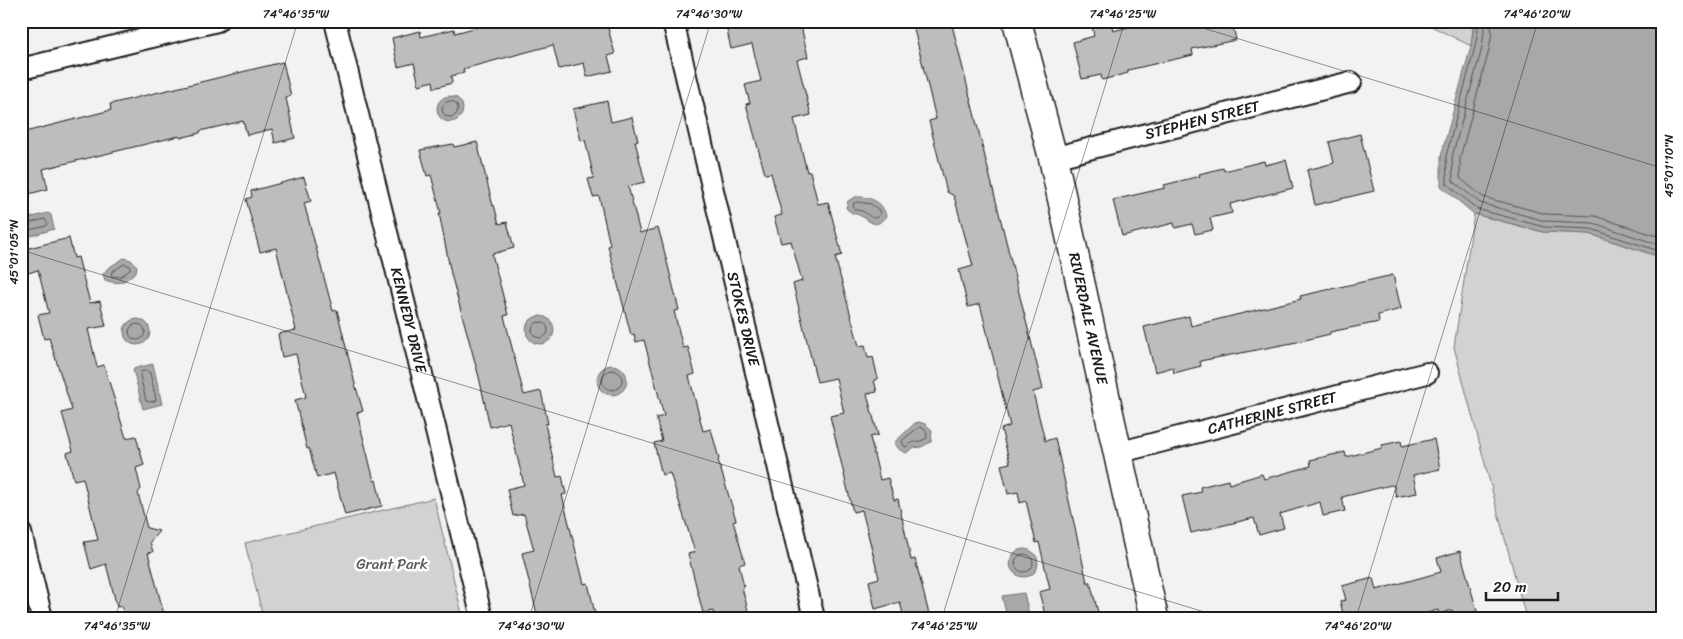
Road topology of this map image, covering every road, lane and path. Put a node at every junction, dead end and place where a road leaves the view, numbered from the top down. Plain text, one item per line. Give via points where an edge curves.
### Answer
1 (217, 21) edge
2 (334, 21) edge
3 (673, 21) edge
4 (1017, 21) edge
5 (21, 69) edge
6 (1351, 82) dead end
7 (1053, 158) junction
8 (1427, 373) dead end
9 (1117, 453) junction
10 (21, 533) edge
11 (42, 618) edge
12 (482, 618) edge
13 (814, 618) edge
14 (1154, 618) edge

1 - 5 street
2 - 12 street, KENNEDY DRIVE
3 - 13 street, STOKES DRIVE
4 - 7 street, RIVERDALE AVENUE
6 - 7 street, STEPHEN STREET
7 - 9 street, RIVERDALE AVENUE
8 - 9 street, CATHERINE STREET
9 - 14 street, RIVERDALE AVENUE
10 - 11 street

